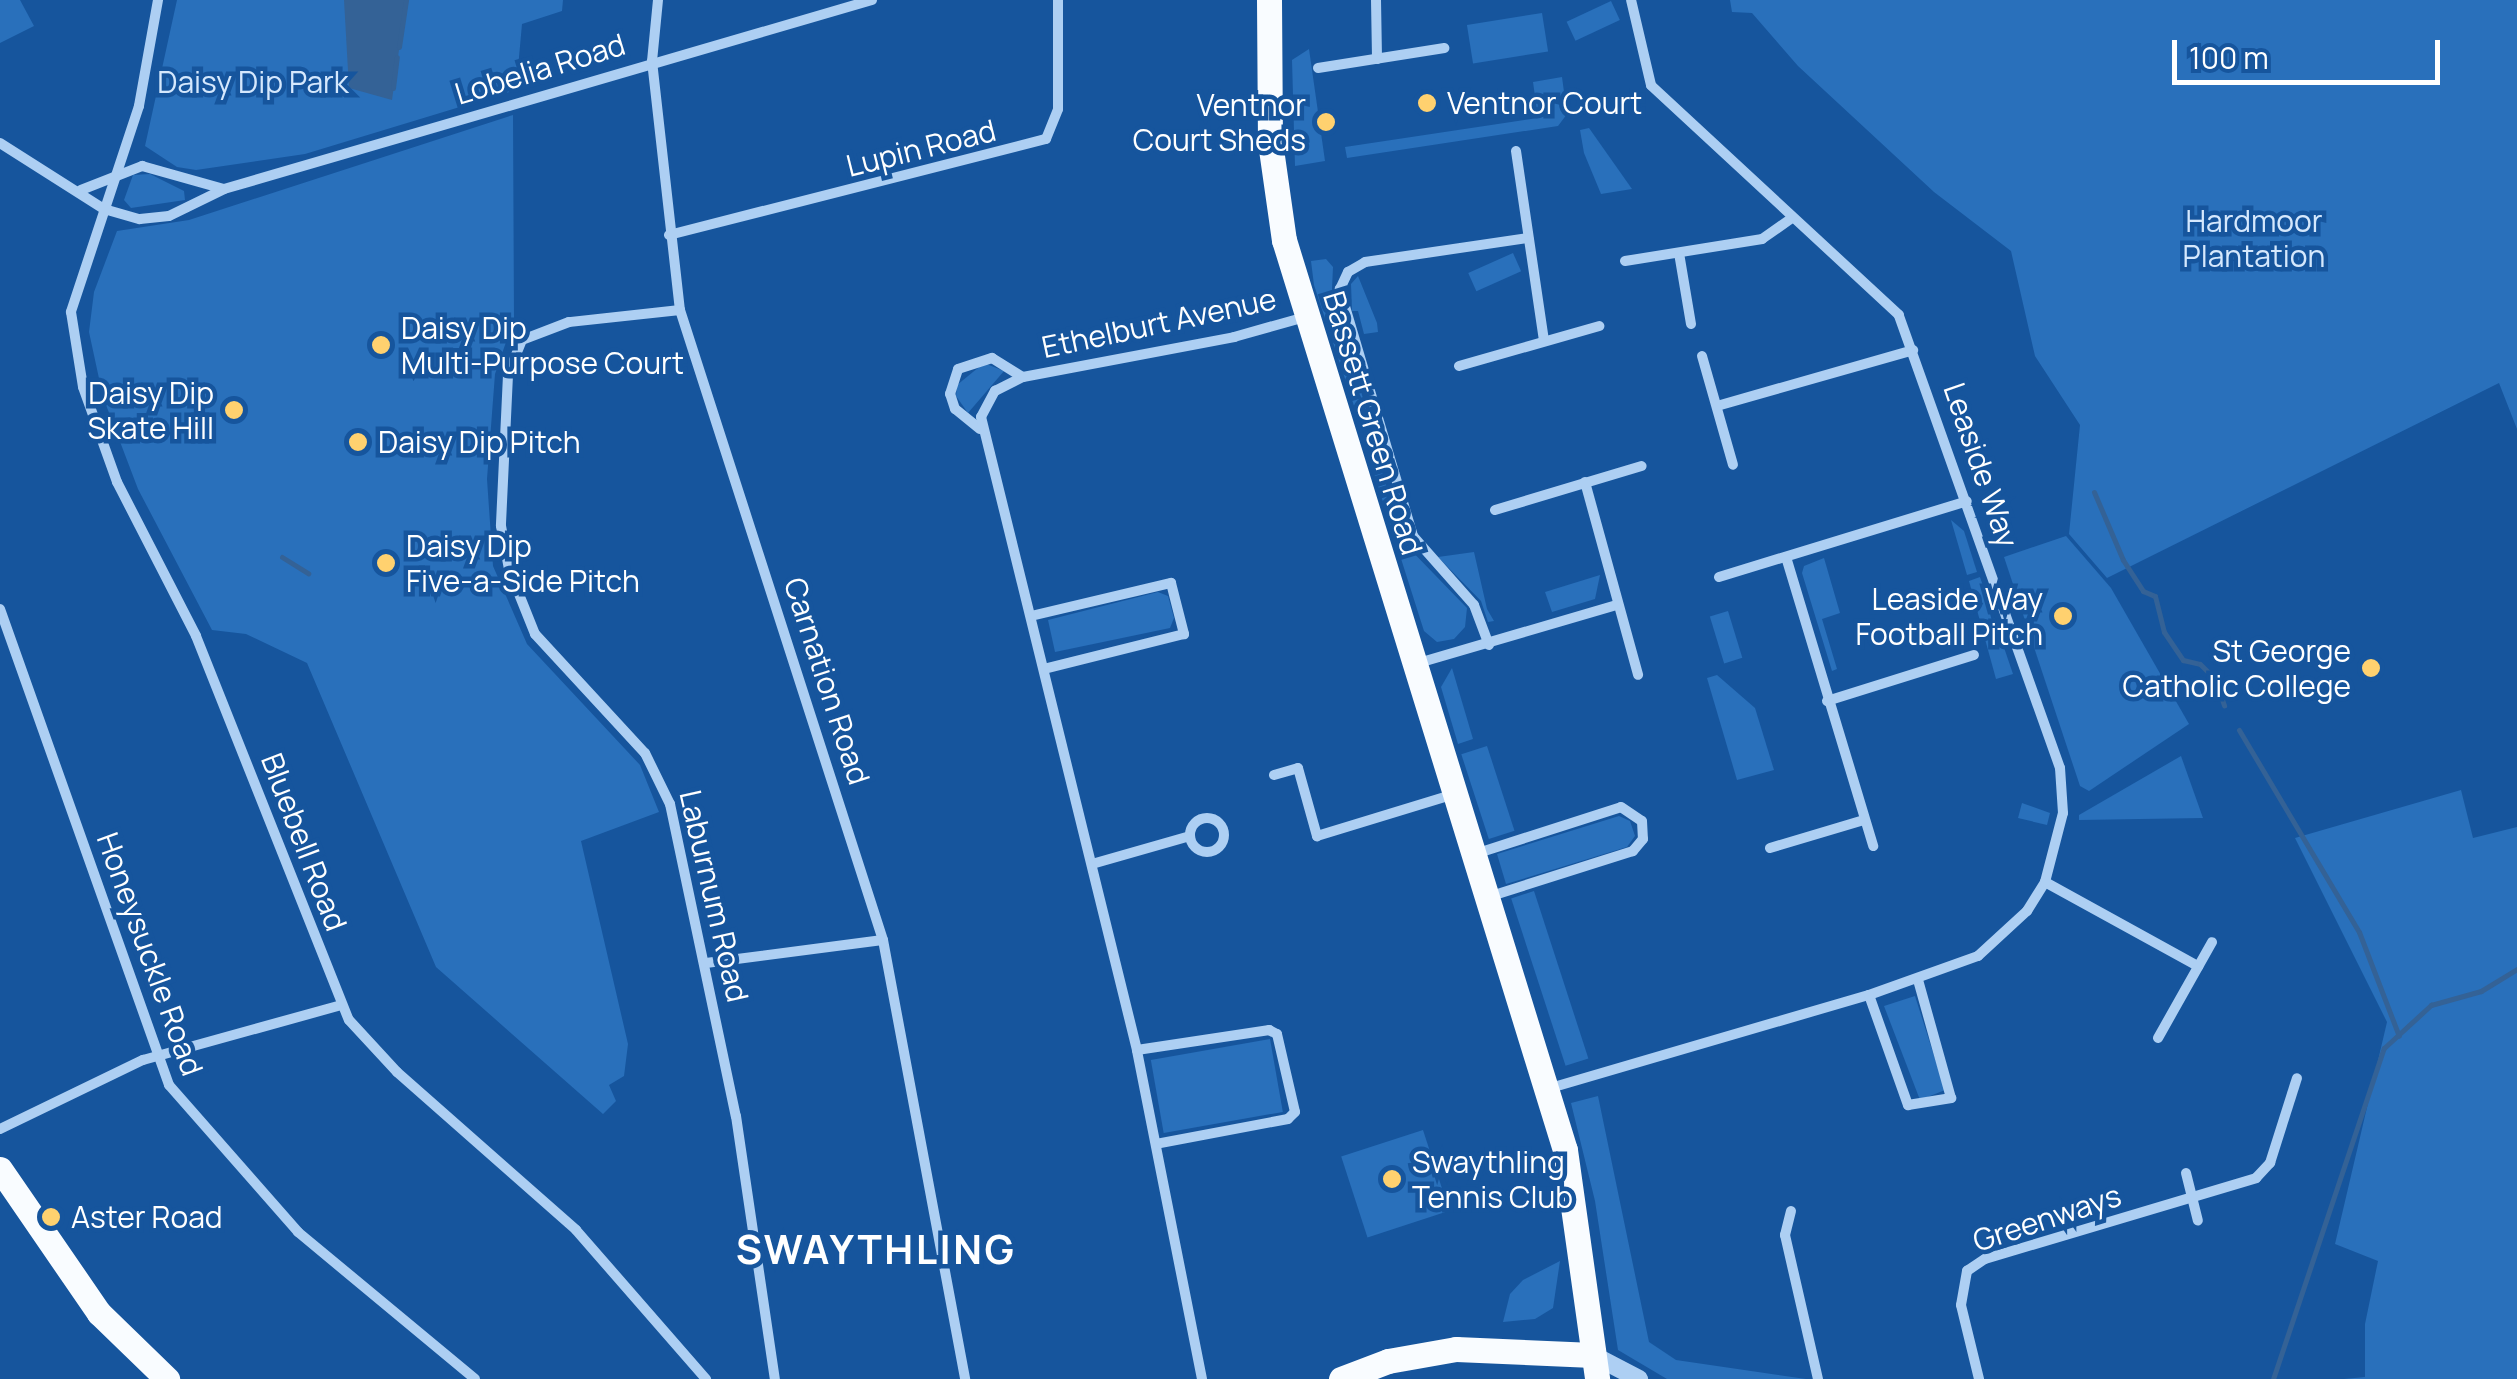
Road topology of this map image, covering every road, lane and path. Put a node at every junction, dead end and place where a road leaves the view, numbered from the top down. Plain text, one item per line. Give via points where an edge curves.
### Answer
1 (158, 0) edge
2 (658, 0) edge
3 (872, 0) edge
4 (1058, 0) edge
5 (1269, 0) edge
6 (1376, 0) edge
7 (1630, 0) edge
8 (1444, 48) dead end
9 (1378, 59) junction
10 (652, 61) junction
11 (1318, 68) dead end
12 (0, 144) edge
13 (1516, 151) dead end
14 (118, 172) junction
15 (224, 189) junction
16 (81, 190) junction
17 (104, 209) junction
18 (1792, 218) junction
19 (669, 235) junction
20 (1528, 238) junction
21 (1679, 254) junction
22 (1624, 261) dead end
23 (680, 310) junction
24 (1306, 316) junction
25 (1691, 324) dead end
26 (1599, 326) dead end
27 (1544, 340) junction
28 (1914, 350) junction
29 (1702, 356) dead end
30 (1460, 366) dead end
31 (1023, 378) junction
32 (1717, 406) junction
33 (980, 429) junction
34 (1733, 465) dead end
35 (1642, 466) dead end
36 (1584, 482) junction
37 (1966, 500) junction
38 (1495, 510) dead end
39 (1786, 557) junction
40 (1720, 577) dead end
41 (1617, 605) junction
42 (0, 610) edge
43 (1031, 616) junction
44 (1489, 644) junction
45 (1974, 655) dead end
46 (1414, 665) junction
47 (1044, 669) junction
48 (1638, 676) dead end
49 (1828, 701) junction
50 (1274, 775) dead end
51 (1455, 794) junction
52 (1864, 820) junction
53 (1190, 836) dead end
54 (1873, 846) dead end
55 (1770, 848) dead end
56 (1474, 854) junction
57 (1092, 864) junction
58 (2044, 882) junction
59 (1488, 897) junction
60 (884, 940) junction
61 (2212, 942) dead end
62 (706, 963) junction
63 (2198, 966) junction
64 (1918, 980) junction
65 (1869, 995) junction
66 (341, 1006) junction
67 (2158, 1038) dead end
68 (1137, 1050) junction
69 (156, 1057) junction
70 (2297, 1078) dead end
71 (1547, 1089) junction
72 (0, 1130) edge
73 (1156, 1144) junction
74 (2186, 1174) dead end
75 (3, 1179) edge
76 (2192, 1198) junction
77 (1791, 1212) dead end
78 (2198, 1222) dead end
79 (1595, 1367) edge
80 (1351, 1377) edge
81 (167, 1379) edge
82 (475, 1379) edge
83 (706, 1379) edge
84 (775, 1379) edge
85 (965, 1379) edge
86 (1202, 1379) edge
87 (1638, 1379) edge
88 (1818, 1379) edge
89 (1979, 1379) edge

1 - 14 street via 139,106
2 - 10 street, Carnation Road
3 - 10 street, Lobelia Road
4 - 19 street, Lupin Road via 1058,109 1046,139
5 - 24 main road, Bassett Green Road via 1273,172
6 - 9 street
7 - 18 street, Leaside Way via 1651,85
8 - 9 street
9 - 11 street
10 - 15 street, Lobelia Road
10 - 19 street, Carnation Road
12 - 16 street
13 - 20 street
14 - 15 street via 154,167
14 - 16 street
14 - 17 street, Bluebell Road
15 - 17 street, Lobelia Road via 169,216 140,219
16 - 17 street
17 - 66 street, Bluebell Road via 71,312 83,387 134,521 196,636
18 - 21 street via 1762,239
18 - 28 street, Leaside Way via 1884,296
19 - 23 street, Carnation Road
20 - 27 street
20 - 44 street via 1364,262 1340,288 1413,536 1474,605
21 - 22 street
21 - 25 street
23 - 60 street, Carnation Road
23 - 62 street, Laburnum Road via 569,322 522,340 508,375 502,526 509,568 535,634 645,752 661,780
24 - 31 street, Ethelburt Avenue via 1234,337
24 - 46 main road, Bassett Green Road
26 - 27 street
27 - 30 street
28 - 32 street
28 - 37 street, Leaside Way
29 - 32 street
31 - 33 street, Ethelburt Avenue via 994,391
31 - 33 street, Ethelburt Avenue via 992,358 958,369 950,394 954,408
32 - 34 street
33 - 43 street, Ethelburt Avenue
35 - 36 street
36 - 38 street
36 - 41 street
37 - 39 street
37 - 58 street, Leaside Way via 2063,778 2061,831
39 - 40 street
39 - 49 street
41 - 44 street
41 - 48 street
42 - 69 street, Honeysuckle Road
43 - 47 street, Ethelburt Avenue
43 - 47 street via 1172,583 1184,634
44 - 46 street
45 - 49 street
46 - 51 main road, Bassett Green Road
47 - 57 street, Ethelburt Avenue
49 - 52 street
50 - 51 street via 1298,768 1317,836
51 - 56 main road, Bassett Green Road
52 - 54 street
52 - 55 street
53 - 57 street
56 - 59 main road, Bassett Green Road
56 - 59 street via 1621,807 1642,821 1643,838 1633,851
57 - 68 street, Ethelburt Avenue
58 - 63 street
58 - 64 street, Leaside Way via 1996,943
59 - 71 main road, Bassett Green Road
60 - 62 street
60 - 85 street, Carnation Road
61 - 63 street
62 - 84 street, Laburnum Road via 761,1256
63 - 67 street
64 - 65 street, Leaside Way
64 - 65 street via 1950,1098 1908,1105
65 - 71 street, Leaside Way
66 - 69 street
66 - 83 street, Bluebell Road via 397,1072 621,1275
68 - 73 street, Ethelburt Avenue
68 - 73 street via 1269,1030 1277,1034 1295,1112 1288,1119
69 - 72 street
69 - 82 street, Honeysuckle Road via 183,1106 298,1232
70 - 76 street, Greenways via 2264,1172
71 - 79 main road, Bassett Green Road via 1574,1192
73 - 86 street, Ethelburt Avenue
74 - 76 street
75 - 81 main road via 99,1313
76 - 78 street
76 - 89 street, Greenways via 1976,1263 1960,1291
77 - 88 street via 1785,1235
79 - 80 main road via 1483,1347 1398,1358
79 - 87 street

